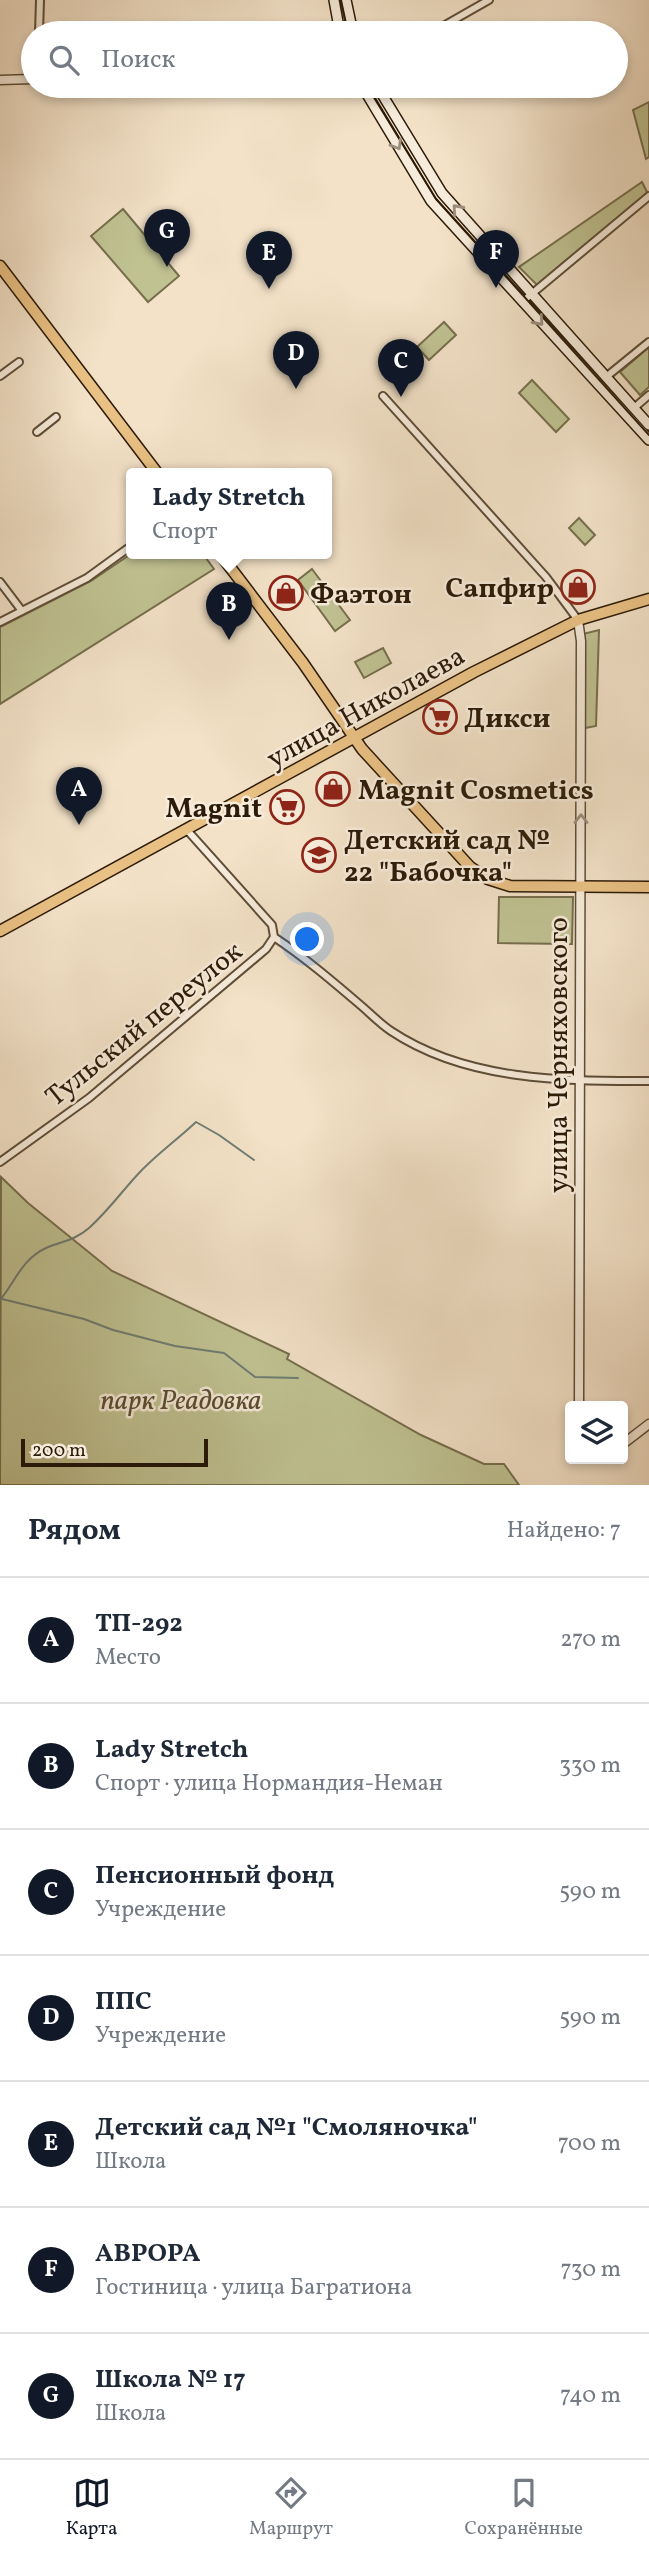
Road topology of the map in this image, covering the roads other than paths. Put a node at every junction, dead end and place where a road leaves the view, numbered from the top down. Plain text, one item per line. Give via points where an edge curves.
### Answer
1 (40, 0) edge
2 (334, 0) edge
3 (346, 0) edge
4 (489, 0) edge
5 (39, 21) edge
6 (338, 21) edge
7 (350, 21) edge
8 (452, 21) edge
9 (21, 79) edge
10 (0, 80) edge
11 (369, 98) edge
12 (384, 98) edge
13 (649, 195) edge
14 (0, 266) edge
15 (532, 293) junction
16 (522, 302) junction
17 (649, 342) edge
18 (19, 362) dead end
19 (0, 376) edge
20 (606, 377) junction
21 (649, 395) edge
22 (383, 396) dead end
23 (634, 408) junction
24 (56, 417) dead end
25 (649, 425) edge
26 (37, 432) dead end
27 (649, 440) edge
28 (153, 468) edge
29 (126, 550) edge
30 (224, 559) edge
31 (0, 582) edge
32 (649, 599) edge
33 (22, 611) junction
34 (578, 620) junction
35 (0, 622) edge
36 (354, 738) junction
37 (187, 830) junction
38 (581, 887) junction
39 (649, 887) edge
40 (0, 932) edge
41 (274, 937) junction
42 (581, 1081) junction
43 (649, 1081) edge
44 (0, 1162) edge
45 (579, 1401) edge
46 (649, 1423) edge
47 (628, 1440) edge

1 - 5 street
2 - 6 main road
3 - 7 main road
4 - 8 street
9 - 10 street
11 -> 16 main road via 431,201
15 -> 12 main road via 442,193
13 - 15 street
14 - 28 main road
15 - 16 street
15 - 20 main road
16 -> 27 main road
17 - 20 street
18 - 19 street
20 - 23 main road
21 - 23 street
22 - 34 street via 546,577
23 - 25 main road
24 - 26 street
29 - 33 street via 87,578
30 - 36 main road
31 - 33 street
32 - 34 main road, улица Николаева
33 - 35 street
34 - 36 main road, улица Николаева
38 -> 34 street, улица Черняховского
36 - 37 main road, улица Николаева
36 - 38 main road via 470,867 488,879 510,886
37 - 40 main road, улица Николаева
37 - 41 street via 272,925
38 - 39 main road
38 - 42 street, улица Черняховского
41 - 42 street via 391,1031 450,1061 497,1072
41 - 44 street, Тульский переулок via 266,949 150,1049
42 - 43 street
42 - 45 street, улица Черняховского
46 - 47 street

